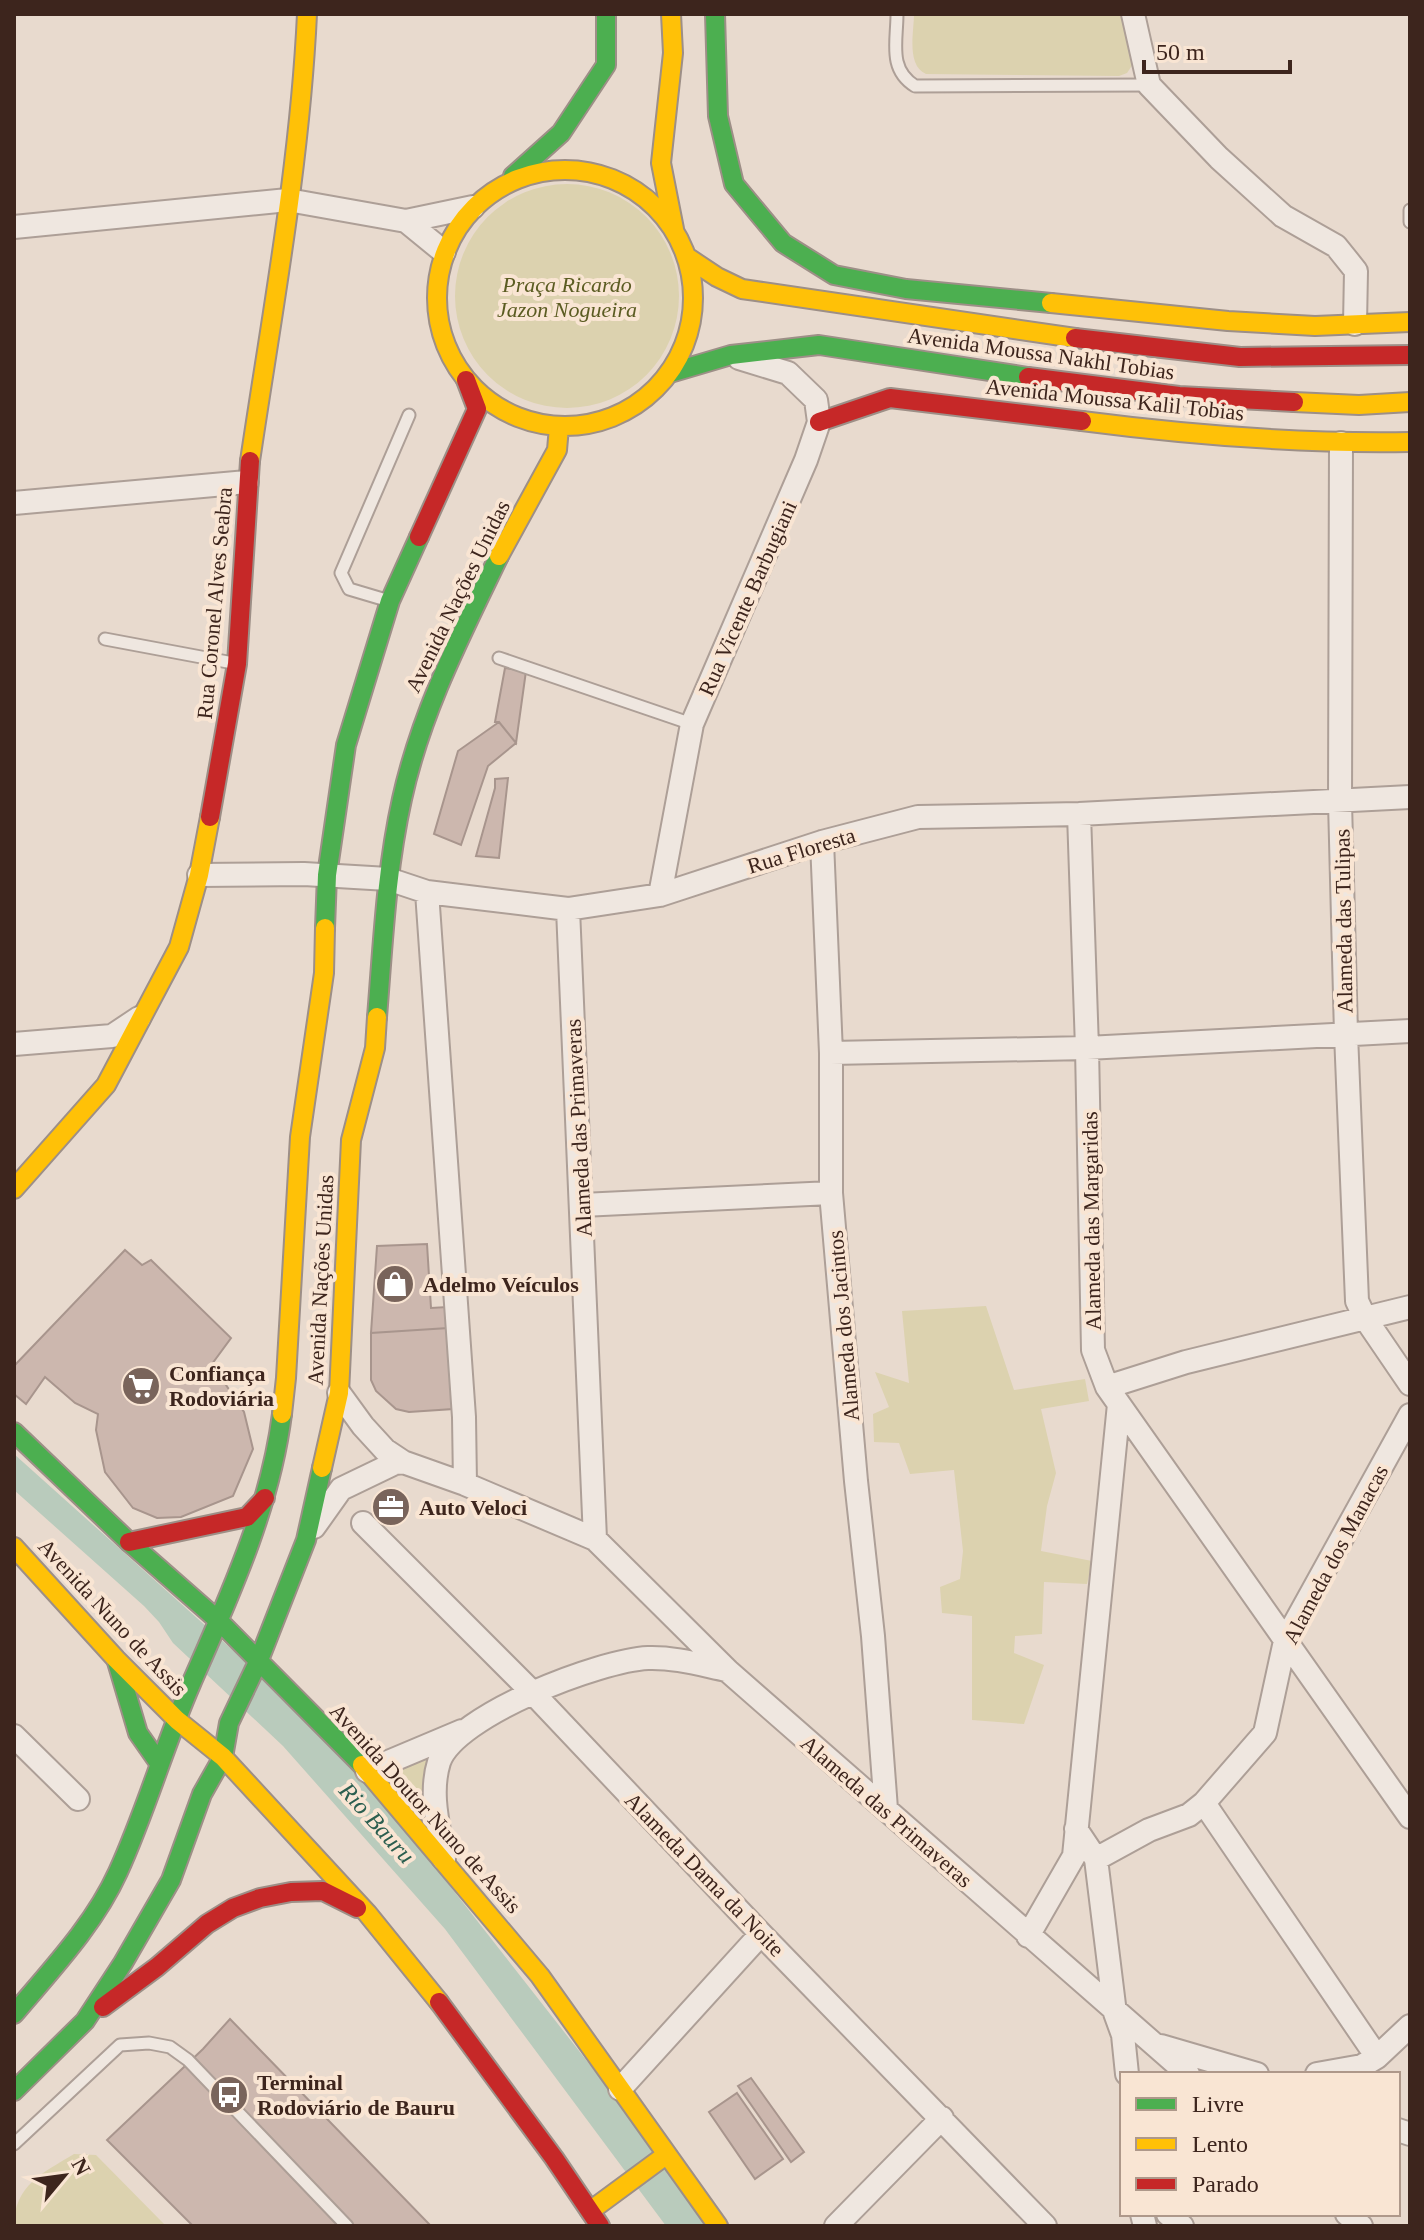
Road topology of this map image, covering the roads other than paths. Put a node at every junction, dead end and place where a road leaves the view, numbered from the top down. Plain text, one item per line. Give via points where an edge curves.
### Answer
1 (307, 14) edge
2 (606, 14) edge
3 (674, 14) edge
4 (715, 14) edge
5 (897, 14) edge
6 (1133, 14) edge
7 (1149, 85) junction
8 (505, 183) junction
9 (288, 200) junction
10 (473, 207) junction
11 (1410, 210) edge
12 (406, 221) junction
13 (1410, 222) edge
14 (14, 227) edge
15 (674, 230) junction
16 (444, 252) junction
17 (687, 257) junction
18 (906, 289) junction
19 (992, 296) junction
20 (819, 300) junction
21 (1410, 322) edge
22 (1355, 324) junction
23 (731, 355) junction
24 (1218, 355) junction
25 (1410, 355) edge
26 (1140, 360) junction
27 (968, 369) junction
28 (670, 373) junction
29 (466, 380) junction
30 (1131, 391) junction
31 (1179, 396) junction
32 (890, 398) junction
33 (1410, 402) edge
34 (409, 415) dead end
35 (819, 422) junction
36 (559, 427) junction
37 (1297, 441) junction
38 (1410, 442) edge
39 (1341, 443) junction
40 (247, 482) junction
41 (14, 503) edge
42 (390, 601) junction
43 (105, 639) dead end
44 (499, 658) dead end
45 (237, 664) junction
46 (692, 724) junction
47 (1410, 797) edge
48 (1340, 802) junction
49 (1079, 814) junction
50 (822, 842) junction
51 (199, 875) junction
52 (327, 875) junction
53 (388, 879) junction
54 (427, 892) junction
55 (660, 895) junction
56 (568, 909) junction
57 (143, 1016) junction
58 (1410, 1031) edge
59 (1346, 1034) junction
60 (14, 1044) edge
61 (1087, 1048) junction
62 (831, 1053) junction
63 (300, 1137) junction
64 (336, 1139) junction
65 (14, 1189) edge
66 (831, 1193) junction
67 (582, 1205) junction
68 (1410, 1307) edge
69 (1365, 1318) junction
70 (1410, 1384) edge
71 (339, 1393) junction
72 (1113, 1395) junction
73 (1410, 1415) edge
74 (14, 1432) edge
75 (403, 1462) junction
76 (465, 1484) junction
77 (265, 1498) junction
78 (363, 1523) dead end
79 (595, 1539) junction
80 (306, 1540) junction
81 (129, 1542) junction
82 (14, 1547) edge
83 (672, 1618) junction
84 (218, 1625) junction
85 (1285, 1641) junction
86 (648, 1658) junction
87 (116, 1659) junction
88 (256, 1665) junction
89 (728, 1671) junction
90 (533, 1693) junction
91 (177, 1720) junction
92 (470, 1728) junction
93 (14, 1736) edge
94 (223, 1757) junction
95 (159, 1763) junction
96 (367, 1771) junction
97 (78, 1799) dead end
98 (1204, 1803) junction
99 (886, 1809) junction
100 (1410, 1817) edge
101 (1076, 1829) junction
102 (444, 1859) junction
103 (1096, 1859) junction
104 (367, 1913) junction
105 (761, 1934) junction
106 (1028, 1936) junction
107 (1115, 2013) junction
108 (14, 2014) edge
109 (85, 2021) junction
110 (1410, 2026) edge
111 (1156, 2045) junction
112 (1365, 2065) edge
113 (1127, 2072) edge
114 (1186, 2072) edge
115 (1250, 2072) edge
116 (1328, 2072) edge
117 (620, 2089) junction
118 (14, 2091) edge
119 (942, 2118) junction
120 (14, 2144) edge
121 (666, 2155) junction
122 (595, 2218) edge
123 (347, 2226) edge
124 (718, 2226) edge
125 (836, 2226) edge
126 (1045, 2226) edge

1 - 9 main road, Rua Coronel Alves Seabra
2 - 8 main road, Avenida Nações Unidas via 606,65 561,133
3 - 15 main road, Avenida Nações Unidas via 661,163
4 - 18 main road via 718,116 734,184 783,243 834,275
5 - 7 lane via 896,64 915,86
6 - 7 street
7 - 22 street via 1283,216 1336,246 1356,271
8 - 10 main road, Avenida Nações Unidas
8 - 15 main road, Avenida Nações Unidas via 543,171 603,175 631,187
9 - 12 street
9 - 14 street
9 - 40 main road, Rua Coronel Alves Seabra
10 - 12 street
10 - 16 main road, Avenida Nações Unidas
11 - 13 lane
12 - 16 street
15 - 17 main road, Avenida Nações Unidas
16 - 29 main road, Avenida Nações Unidas via 437,296 444,340
17 - 20 main road, Avenida Moussa Nakhl Tobias via 742,289
17 - 28 main road, Avenida Nações Unidas via 694,298 688,337
18 - 19 main road
18 - 20 main road
19 - 22 main road via 1228,321
19 - 26 main road
20 - 26 main road, Avenida Moussa Nakhl Tobias
21 - 22 main road
23 - 27 main road, Avenida Moussa Nakhl Tobias via 819,345
23 - 28 main road, Avenida Moussa Nakhl Tobias
23 - 35 street via 788,373 816,400
24 - 25 main road, Avenida Moussa Nakhl Tobias
24 - 26 main road, Avenida Moussa Nakhl Tobias
24 - 31 main road via 1190,364 1180,374
26 - 30 main road
27 - 30 main road, Avenida Moussa Nakhl Tobias
27 - 32 main road
28 - 36 main road, Avenida Nações Unidas via 648,397 621,414 591,425
29 - 36 main road, Avenida Nações Unidas via 507,413
29 - 42 main road, Avenida Nações Unidas via 477,409
30 - 31 main road, Avenida Moussa Nakhl Tobias
31 - 33 main road, Avenida Moussa Nakhl Tobias via 1359,405
31 - 37 main road via 1243,427
32 - 35 main road, Avenida Moussa Kalil Tobias
32 - 37 main road, Avenida Moussa Kalil Tobias via 1159,431
34 - 42 lane via 341,573 349,589
35 - 46 street, Rua Vicente Barbugiani
36 - 53 main road, Avenida Nações Unidas via 557,450 441,675 402,798
37 - 39 main road, Avenida Moussa Kalil Tobias
38 - 39 main road, Avenida Moussa Kalil Tobias
39 - 48 street, Alameda das Tulipas
40 - 41 street
40 - 45 main road, Rua Coronel Alves Seabra
42 - 52 main road, Avenida Nações Unidas via 346,745
43 - 45 lane
44 - 46 lane
45 - 51 main road, Rua Coronel Alves Seabra
46 - 55 street, Rua Vicente Barbugiani
47 - 48 street, Rua Floresta
48 - 49 street, Rua Floresta
48 - 59 street, Alameda das Tulipas
49 - 50 street, Rua Floresta via 918,817
49 - 61 street, Alameda das Margaridas
50 - 55 street, Rua Floresta
50 - 62 street, Alameda dos Jacintos
51 - 52 street, Rua Floresta
51 - 57 main road, Rua Coronel Alves Seabra via 179,947
52 - 53 street, Rua Floresta
52 - 63 main road, Avenida Nações Unidas via 324,973
53 - 54 street, Rua Floresta
53 - 64 main road, Avenida Nações Unidas via 375,1048
54 - 56 street, Rua Floresta
54 - 76 street
55 - 56 street, Rua Floresta
56 - 67 street, Alameda das Primaveras
57 - 60 street via 112,1036
57 - 65 main road, Rua Coronel Alves Seabra via 106,1085
58 - 59 street
59 - 61 street
59 - 69 street, Alameda das Tulipas via 1357,1301
61 - 62 street
61 - 72 street, Alameda das Margaridas via 1093,1350
62 - 66 street, Alameda dos Jacintos
63 - 64 main road
63 - 77 main road, Avenida Nações Unidas via 286,1378
64 - 71 main road, Avenida Nações Unidas
66 - 67 street
66 - 99 street, Alameda dos Jacintos
67 - 79 street, Alameda das Primaveras
68 - 69 street
69 - 70 street, Alameda das Tulipas
69 - 72 street via 1186,1362
71 - 75 street via 370,1434
71 - 80 main road, Avenida Nações Unidas
72 - 85 street, Alameda das Margaridas
72 - 101 street
73 - 85 street, Alameda dos Manacas
74 - 81 main road, Avenida Doutor Nuno de Assis
75 - 76 street, Alameda das Primaveras
75 - 80 street via 341,1489
76 - 79 street, Alameda das Primaveras
77 - 81 main road via 247,1517
77 - 84 main road, Avenida Nações Unidas
78 - 90 street, Alameda Dama da Noite
79 - 83 street, Alameda das Primaveras
80 - 88 main road, Avenida Nações Unidas
81 - 84 main road, Avenida Doutor Nuno de Assis
82 - 87 main road, Avenida Nuno de Assis
83 - 86 street via 667,1647
83 - 89 street, Alameda das Primaveras
84 - 88 main road, Avenida Doutor Nuno de Assis
84 - 91 main road, Avenida Nações Unidas
85 - 98 street, Alameda dos Manacas via 1265,1733
85 - 100 street, Alameda das Margaridas
86 - 89 street
86 - 90 street via 596,1668
87 - 91 main road, Avenida Nuno de Assis
87 - 95 main road via 138,1733
88 - 94 main road, Avenida Nações Unidas via 229,1723
88 - 96 main road, Avenida Doutor Nuno de Assis
89 - 99 street, Alameda das Primaveras
90 - 92 street
90 - 105 street, Alameda Dama da Noite
91 - 94 main road
91 - 95 main road, Avenida Nações Unidas
92 - 96 street
92 - 102 street via 440,1759 433,1790
93 - 97 street
94 - 104 main road
94 - 109 main road, Avenida Nações Unidas via 202,1794 171,1880
95 - 108 main road, Avenida Nações Unidas via 117,1874 74,1943
96 - 102 main road, Avenida Doutor Nuno de Assis
98 - 103 street, Alameda dos Manacas
98 - 112 street
99 - 106 street, Alameda das Primaveras
101 - 103 street
101 - 106 street via 1074,1856
102 - 117 main road, Avenida Doutor Nuno de Assis via 540,1976
103 - 107 street
104 - 109 main road via 323,1891 291,1892 233,1908
104 - 122 main road via 460,2028
105 - 117 street
105 - 119 street, Alameda Dama da Noite
106 - 107 street, Alameda das Primaveras
107 - 111 street, Alameda das Primaveras
107 - 113 street
109 - 118 main road, Avenida Nações Unidas
110 - 112 street
111 - 114 street, Alameda das Primaveras
111 - 115 street
112 - 116 street
117 - 121 main road, Avenida Doutor Nuno de Assis
119 - 125 street
119 - 126 street, Alameda Dama da Noite
120 - 123 lane via 120,2045 170,2047
121 - 122 main road
121 - 124 main road, Avenida Doutor Nuno de Assis

